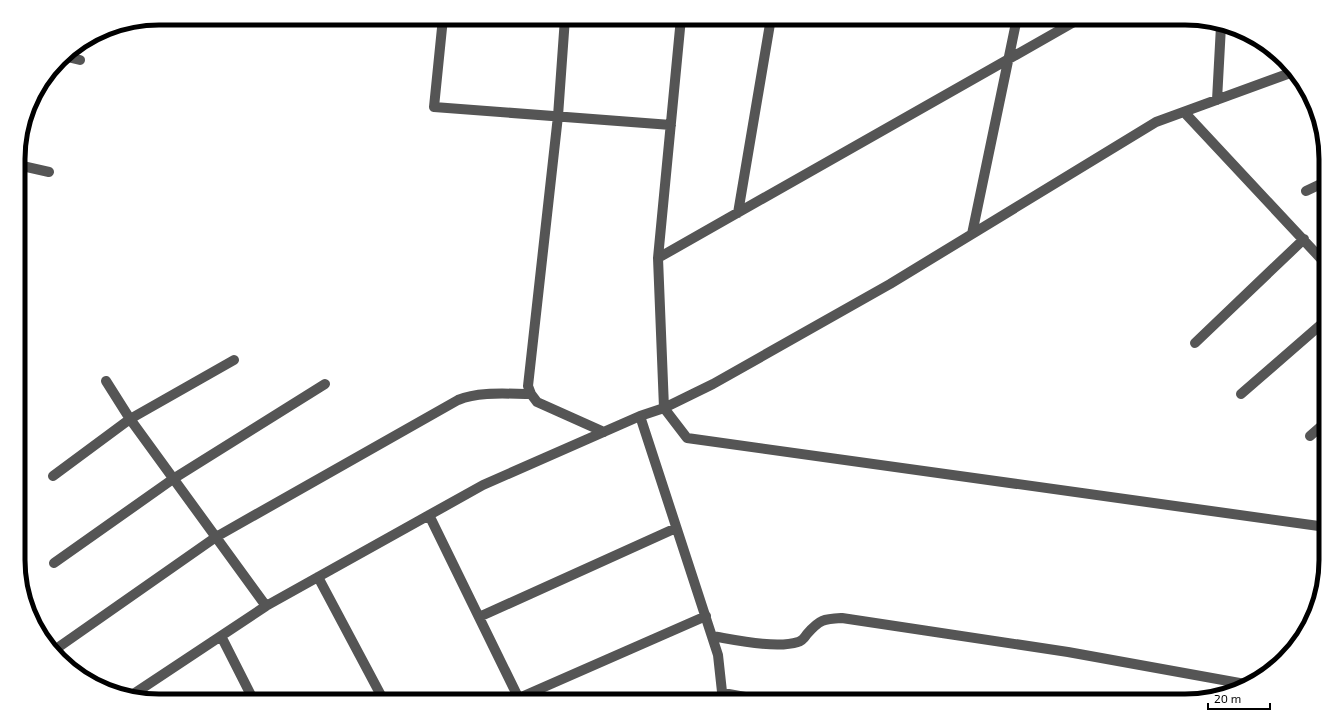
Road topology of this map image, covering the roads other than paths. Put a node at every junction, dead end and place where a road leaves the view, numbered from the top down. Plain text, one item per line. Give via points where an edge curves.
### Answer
1 (442, 25) edge
2 (564, 25) edge
3 (680, 25) edge
4 (770, 25) edge
5 (1015, 25) edge
6 (1069, 25) edge
7 (1221, 30) edge
8 (71, 58) edge
9 (1008, 59) junction
10 (80, 60) dead end
11 (1288, 74) edge
12 (1217, 100) junction
13 (1184, 112) junction
14 (558, 116) junction
15 (671, 125) junction
16 (25, 167) edge
17 (49, 172) dead end
18 (1319, 185) edge
19 (1306, 191) dead end
20 (738, 213) junction
21 (972, 234) junction
22 (1304, 240) junction
23 (1319, 256) edge
24 (658, 258) junction
25 (1319, 325) edge
26 (1195, 343) dead end
27 (234, 360) dead end
28 (106, 381) dead end
29 (325, 384) dead end
30 (531, 394) junction
31 (1240, 394) dead end
32 (664, 408) junction
33 (640, 416) junction
34 (130, 419) junction
35 (1319, 428) edge
36 (604, 432) junction
37 (1310, 436) dead end
38 (53, 476) dead end
39 (173, 479) junction
40 (429, 515) junction
41 (1319, 526) edge
42 (676, 528) junction
43 (216, 537) junction
44 (54, 563) dead end
45 (318, 577) junction
46 (266, 606) junction
47 (706, 616) junction
48 (479, 617) junction
49 (221, 636) junction
50 (712, 636) junction
51 (57, 647) edge
52 (1238, 683) edge
53 (137, 692) edge
54 (250, 694) edge
55 (380, 694) edge
56 (517, 694) edge
57 (533, 694) edge
58 (723, 694) edge

1 - 14 street via 434,107
2 - 14 street
3 - 15 street
4 - 20 street
5 - 9 street
6 - 9 street
7 - 12 street
8 - 10 street
9 - 20 street
9 - 21 street
11 - 12 street
12 - 13 street
13 - 21 street via 1156,122
13 - 22 street
14 - 15 street
14 - 30 street via 528,386
15 - 24 street
16 - 17 street
18 - 19 street
20 - 24 street
21 - 32 street via 884,288 713,384
22 - 23 street
22 - 26 street
24 - 32 street
25 - 31 street
27 - 34 street
28 - 34 street
29 - 39 street
30 - 36 street via 537,402
30 - 43 street via 467,396
32 - 33 street
32 - 41 street via 687,438
33 - 36 street
33 - 42 street
34 - 38 street
34 - 39 street
35 - 37 street
36 - 40 street via 483,485
39 - 43 street
39 - 44 street
40 - 45 street
40 - 48 street
42 - 47 street
42 - 48 street
43 - 46 street
43 - 51 street
45 - 46 street
45 - 55 street
46 - 49 street
47 - 50 street
47 - 57 street
48 - 56 street
49 - 53 street
49 - 54 street
50 - 52 street via 758,643 786,644 800,641 814,626 825,619 842,618 1068,652
50 - 58 street via 718,655

